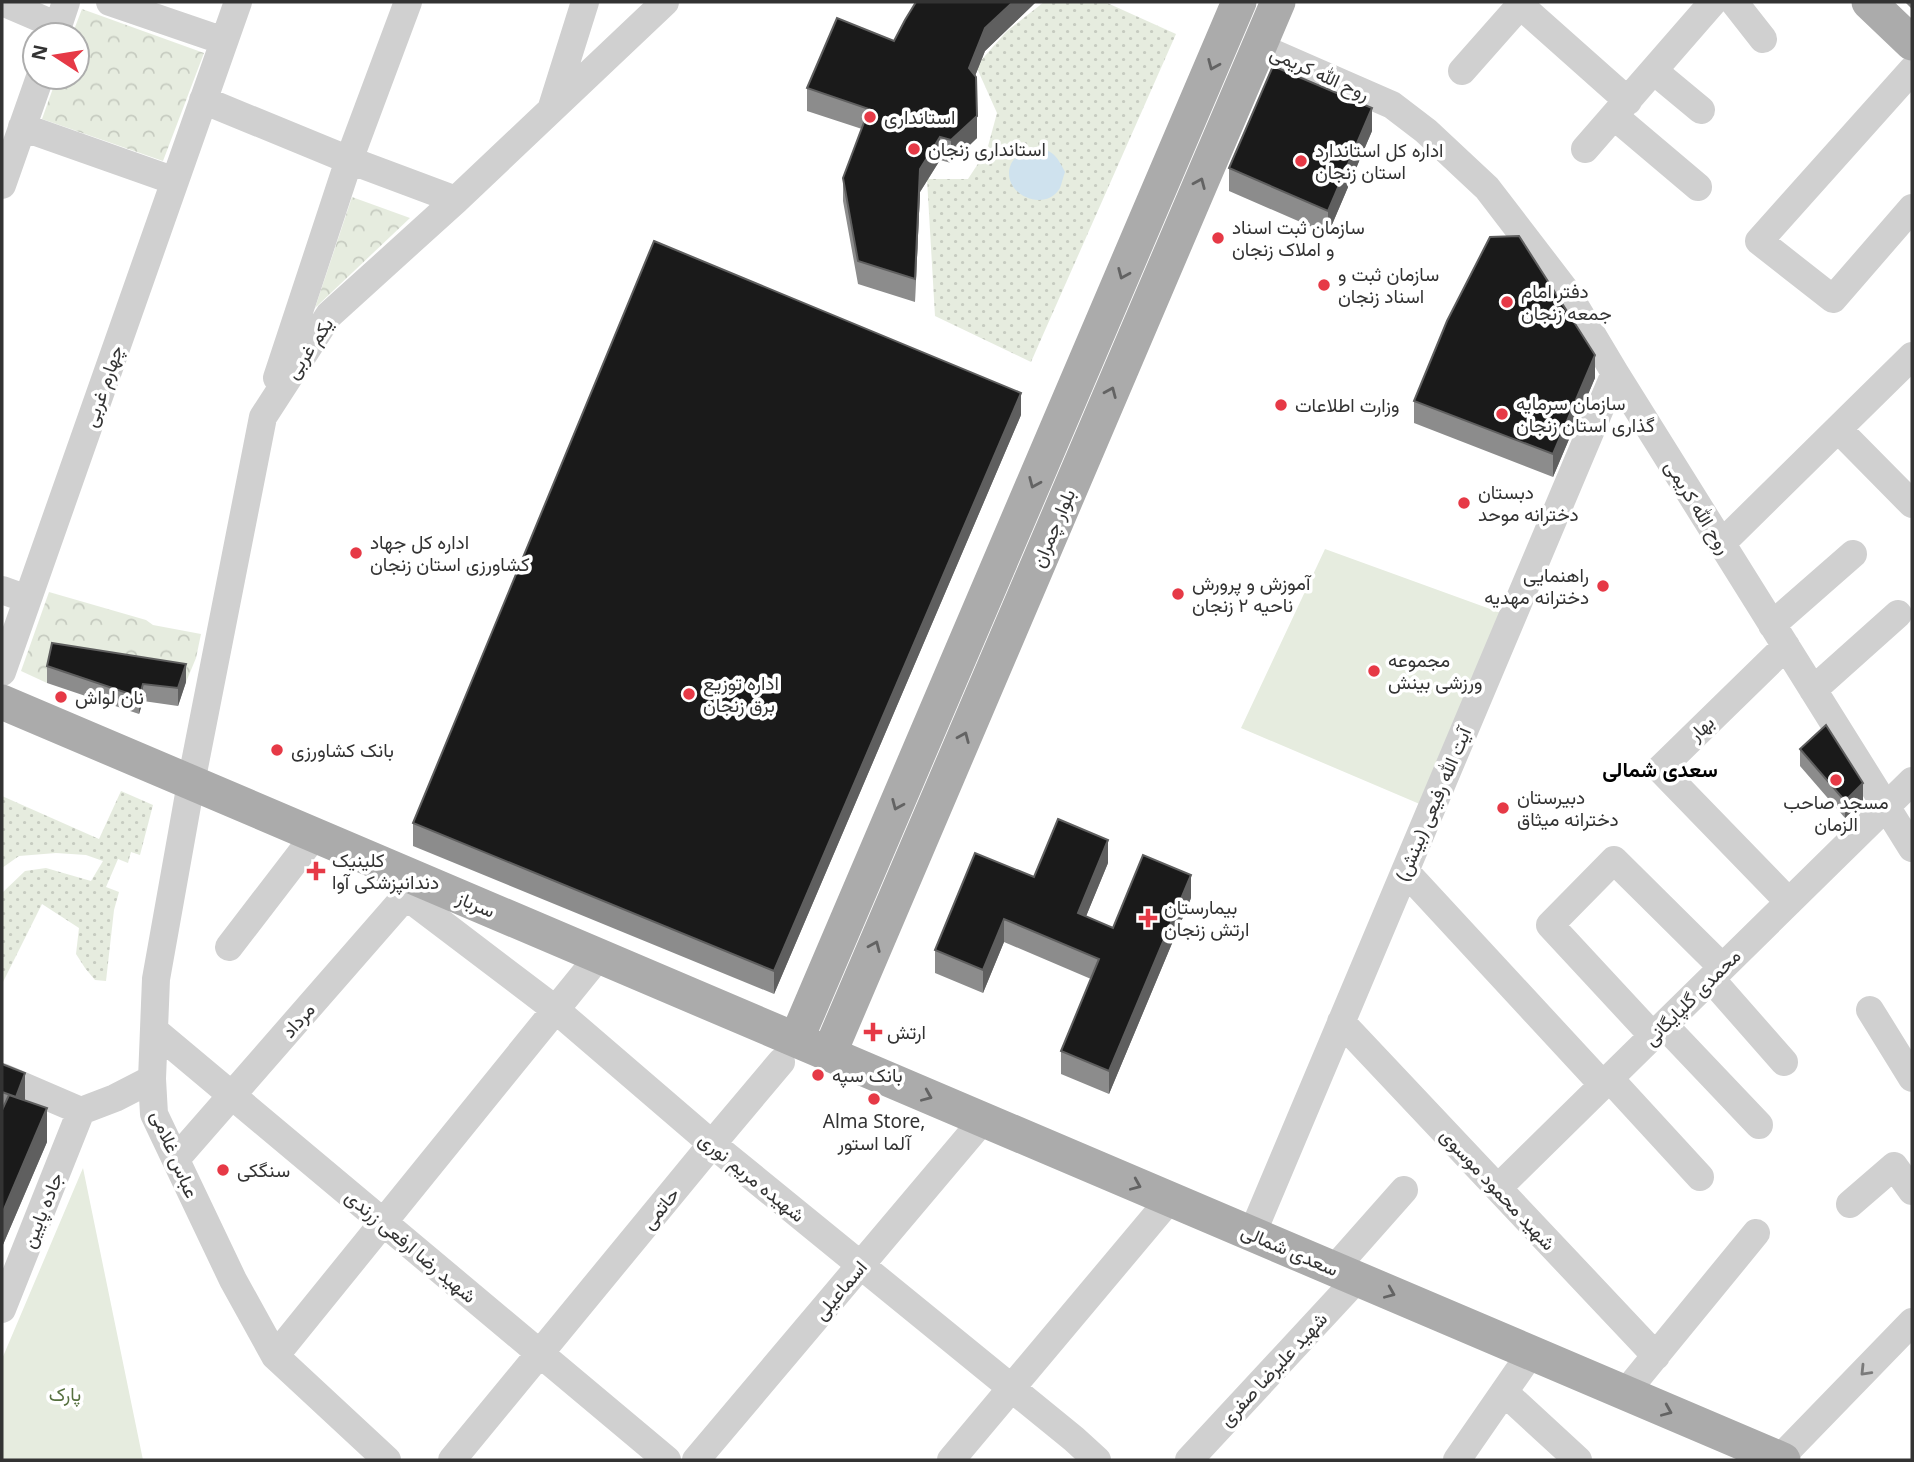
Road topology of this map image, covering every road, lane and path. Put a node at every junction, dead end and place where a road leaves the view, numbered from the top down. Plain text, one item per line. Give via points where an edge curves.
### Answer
1 (2, 2) edge
2 (110, 2) edge
3 (238, 2) edge
4 (408, 2) edge
5 (585, 2) edge
6 (665, 2) edge
7 (1239, 2) edge
8 (1278, 2) edge
9 (1713, 2) edge
10 (1734, 2) edge
11 (1870, 2) edge
12 (1522, 3) edge
13 (60, 21) edge
14 (1763, 39) dead end
15 (224, 41) junction
16 (1912, 43) edge
17 (1259, 47) junction
18 (1912, 69) edge
19 (1462, 71) dead end
20 (1654, 71) junction
21 (35, 91) edge
22 (203, 100) junction
23 (1621, 108) junction
24 (551, 110) junction
25 (1700, 110) dead end
26 (22, 127) junction
27 (1586, 149) dead end
28 (349, 160) junction
29 (175, 181) junction
30 (2, 185) edge
31 (1698, 187) dead end
32 (456, 200) junction
33 (1912, 208) edge
34 (1912, 356) edge
35 (1615, 373) junction
36 (263, 417) junction
37 (1061, 420) junction
38 (1839, 430) junction
39 (1093, 433) junction
40 (1912, 505) edge
41 (1721, 544) junction
42 (1853, 554) dead end
43 (15, 595) edge
44 (1898, 614) dead end
45 (1779, 636) junction
46 (2, 672) edge
47 (1813, 690) junction
48 (2, 702) edge
49 (1912, 781) edge
50 (191, 783) junction
51 (1886, 806) junction
52 (315, 835) junction
53 (1912, 849) edge
54 (1405, 871) junction
55 (413, 888) junction
56 (1789, 902) junction
57 (229, 947) dead end
58 (599, 957) junction
59 (826, 970) junction
60 (1716, 973) junction
61 (855, 991) junction
62 (556, 1010) junction
63 (1870, 1010) dead end
64 (1341, 1022) junction
65 (1658, 1030) junction
66 (155, 1031) junction
67 (788, 1051) junction
68 (829, 1054) junction
69 (1784, 1062) dead end
70 (2, 1077) edge
71 (152, 1079) junction
72 (1912, 1079) edge
73 (1606, 1082) junction
74 (232, 1096) junction
75 (82, 1111) junction
76 (983, 1120) junction
77 (1759, 1125) dead end
78 (712, 1144) junction
79 (176, 1159) junction
80 (1700, 1177) dead end
81 (1498, 1188) junction
82 (1405, 1189) dead end
83 (1912, 1191) edge
84 (1170, 1199) junction
85 (1850, 1204) dead end
86 (383, 1223) junction
87 (1756, 1233) dead end
88 (1252, 1234) junction
89 (860, 1265) junction
90 (1345, 1274) junction
91 (2, 1309) edge
92 (1912, 1322) edge
93 (1531, 1353) junction
94 (540, 1354) junction
95 (275, 1356) junction
96 (1656, 1356) junction
97 (1011, 1388) junction
98 (1504, 1392) junction
99 (1625, 1393) junction
100 (387, 1460) edge
101 (452, 1460) edge
102 (667, 1460) edge
103 (696, 1460) edge
104 (951, 1460) edge
105 (1097, 1460) edge
106 (1189, 1460) edge
107 (1457, 1460) edge
108 (1578, 1460) edge
109 (1771, 1460) edge

1 - 13 street
2 - 15 street
3 - 15 street, چهارم غربی
4 - 28 street
5 - 24 street
6 - 24 street, یکم غربی
7 -> 37 main road, بلوار چمران
8 - 17 main road, بلوار چمران
9 - 20 street
10 - 14 street
11 - 16 main road
12 - 19 street
12 - 23 street
15 - 22 street, چهارم غربی
17 - 35 street, روح الله کریمی via 1392,105 1426,131 1487,188 1566,291
39 -> 17 main road, بلوار چمران
18 - 33 street via 1759,241 1833,299
20 - 23 street
20 - 25 street
21 - 26 street
22 - 28 street
22 - 29 street, چهارم غربی
23 - 27 street
23 - 31 street
24 - 32 street, یکم غربی
26 - 29 street
26 - 30 street
28 - 32 street
28 - 36 street
29 - 43 street, چهارم غربی
32 - 36 street, یکم غربی via 329,315
34 - 38 street
35 - 41 street, روح الله کریمی
35 - 54 street, آیت الله رفیعی (بینش)
36 - 50 street, یکم غربی
37 - 39 main road
37 -> 59 main road, بلوار چمران
38 - 40 street
38 - 41 street
61 -> 39 main road, بلوار چمران
41 - 45 street, روح الله کریمی
42 - 45 street
43 - 46 street, چهارم غربی
44 - 47 street
45 - 47 street, روح الله کریمی
45 - 56 street, بهار via 1660,769
47 - 51 street, روح الله کریمی
48 - 50 main road, سرباز
49 - 51 street, محمدی گلپایگانی
50 - 52 main road, سرباز
50 - 66 street, عباس غلامی via 156,979
51 - 53 street, روح الله کریمی
51 - 56 street, محمدی گلپایگانی
52 - 55 main road, سرباز
52 - 57 street
54 - 64 street, آیت الله رفیعی (بینش)
54 - 73 street
55 - 58 main road, سرباز
55 - 62 street, شهیده مریم نوری
55 - 74 street, مرداد
56 - 60 street, محمدی گلپایگانی
58 - 62 street
58 - 67 main road, سرباز
59 - 61 main road via 834,990
59 - 67 main road, بلوار چمران
60 - 65 street, محمدی گلپایگانی
60 - 65 street via 1614,860 1550,925
60 - 69 street
61 - 68 main road, بلوار چمران
62 - 78 street, شهیده مریم نوری
62 - 86 street
63 - 72 street
64 - 81 street, شهید محمود موسوی
64 - 88 street, آیت الله رفیعی (بینش)
65 - 73 street, محمدی گلپایگانی
65 - 77 street
66 - 71 street, عباس غلامی
66 - 74 street, شهید رضا ارفعی زرندی
67 - 68 main road, سعدی شمالی
67 - 78 street, حاتمی
68 -> 76 main road, سعدی شمالی
70 - 75 street
71 - 75 street
71 - 79 street, عباس غلامی via 154,1114
73 - 80 street
73 - 81 street, محمدی گلپایگانی
74 - 79 street, مرداد
74 - 86 street, شهید رضا ارفعی زرندی
75 - 91 street, جاده پایین
76 -> 84 main road, سعدی شمالی
76 - 89 street, اسماعیلی
78 - 89 street, شهیده مریم نوری
78 - 94 street, حاتمی
79 - 95 street, عباس غلامی
81 - 96 street, شهید محمود موسوی
82 - 90 street, شهید علیرضا صفری
83 - 85 street via 1894,1166
84 - 88 main road, سعدی شمالی
84 - 97 street
86 - 94 street, شهید رضا ارفعی زرندی
86 - 95 street
87 - 96 street
88 - 90 main road, سعدی شمالی
89 - 97 street, شهیده مریم نوری
89 - 103 street, اسماعیلی
90 -> 93 main road, سعدی شمالی
90 - 106 street, شهید علیرضا صفری
92 -> 109 street
93 - 98 street
93 - 99 main road, سعدی شمالی
94 - 101 street, حاتمی
94 - 102 street, شهید رضا ارفعی زرندی
95 - 100 street, عباس غلامی
96 - 99 street
97 - 104 street
97 - 105 street, شهیده مریم نوری
98 - 107 street
98 - 108 street
99 -> 109 main road, سعدی شمالی

